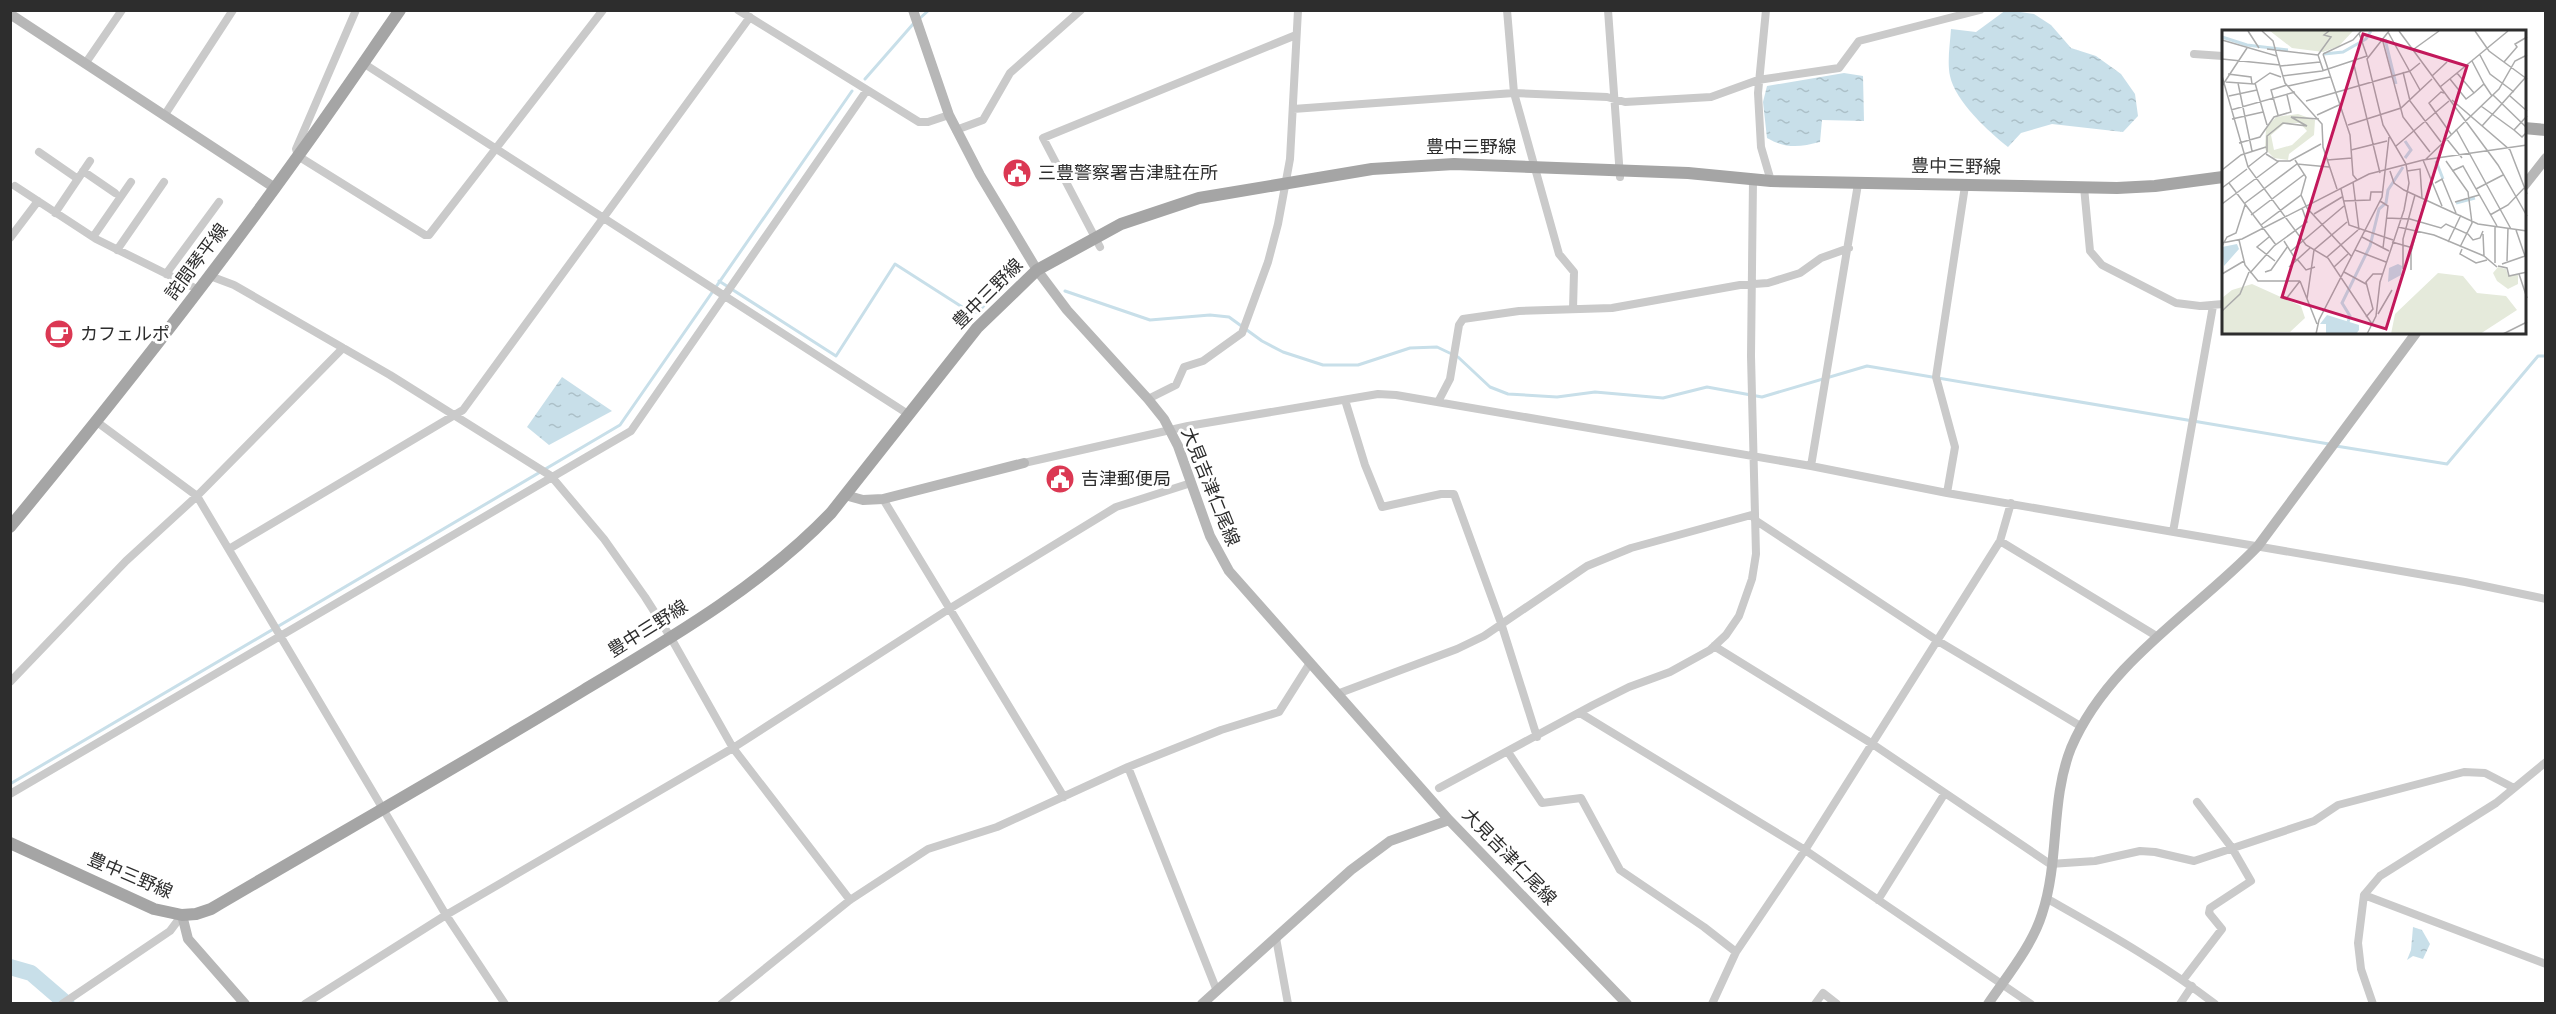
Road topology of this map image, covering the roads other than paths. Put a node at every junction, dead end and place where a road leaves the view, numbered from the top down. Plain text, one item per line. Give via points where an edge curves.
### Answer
1 (122, 10) edge
2 (233, 10) edge
3 (356, 10) edge
4 (400, 10) edge
5 (603, 10) edge
6 (738, 10) edge
7 (1082, 10) edge
8 (1298, 10) edge
9 (1507, 10) edge
10 (1608, 10) edge
11 (1766, 10) edge
12 (1980, 10) edge
13 (914, 13) edge
14 (10, 14) edge
15 (750, 17) junction
16 (1296, 35) junction
17 (2194, 54) dead end
18 (2222, 56) edge
19 (363, 63) junction
20 (86, 64) junction
21 (1758, 80) junction
22 (867, 90) junction
23 (1514, 93) junction
24 (1614, 99) junction
25 (1293, 109) junction
26 (949, 115) junction
27 (164, 116) junction
28 (2526, 128) edge
29 (956, 130) junction
30 (2546, 130) edge
31 (495, 148) junction
32 (39, 152) dead end
33 (298, 156) junction
34 (2546, 158) edge
35 (90, 161) dead end
36 (1534, 166) junction
37 (1619, 174) junction
38 (81, 175) junction
39 (2222, 177) edge
40 (1753, 180) junction
41 (1771, 181) junction
42 (131, 182) dead end
43 (164, 182) dead end
44 (1286, 183) junction
45 (2526, 183) edge
46 (1858, 184) junction
47 (15, 186) dead end
48 (1965, 186) junction
49 (2084, 187) junction
50 (275, 188) junction
51 (116, 193) dead end
52 (38, 201) junction
53 (219, 202) dead end
54 (55, 213) junction
55 (604, 219) junction
56 (93, 237) junction
57 (10, 238) edge
58 (1097, 242) junction
59 (1849, 248) junction
60 (117, 250) junction
61 (1037, 270) junction
62 (166, 274) junction
63 (210, 276) junction
64 (1751, 284) junction
65 (199, 290) junction
66 (723, 296) junction
67 (2222, 304) edge
68 (2213, 306) junction
69 (1573, 309) junction
70 (2415, 334) edge
71 (343, 348) junction
72 (1148, 399) junction
73 (1345, 400) junction
74 (1438, 402) junction
75 (908, 414) junction
76 (456, 416) junction
77 (97, 422) junction
78 (1170, 430) junction
79 (1752, 457) junction
80 (1024, 463) joint
81 (1811, 466) junction
82 (551, 476) junction
83 (1191, 483) junction
84 (1947, 494) junction
85 (197, 495) junction
86 (845, 495) junction
87 (883, 499) junction
88 (2011, 503) junction
89 (1755, 517) junction
90 (10, 527) edge
91 (2173, 532) junction
92 (2000, 541) junction
93 (2258, 546) junction
94 (229, 549) junction
95 (2546, 599) edge
96 (949, 609) junction
97 (1501, 623) junction
98 (279, 635) junction
99 (2158, 637) junction
100 (671, 638) junction
101 (1938, 641) junction
102 (1714, 646) junction
103 (1310, 663) junction
104 (10, 682) edge
105 (1337, 694) junction
106 (1580, 713) junction
107 (2082, 728) junction
108 (1537, 737) junction
109 (1871, 743) junction
110 (733, 748) junction
111 (1508, 752) junction
112 (2546, 762) edge
113 (1128, 767) junction
114 (1438, 788) dead end
115 (2514, 788) junction
116 (1945, 793) junction
117 (10, 794) edge
118 (1064, 797) junction
119 (2197, 802) dead end
120 (382, 808) junction
121 (1449, 820) junction
122 (12, 846) edge
123 (2232, 848) junction
124 (1805, 850) junction
125 (2050, 864) junction
126 (2364, 895) junction
127 (2046, 898) junction
128 (850, 900) junction
129 (1878, 900) junction
130 (182, 915) junction
131 (446, 915) junction
132 (1276, 938) junction
133 (1736, 952) junction
134 (2546, 964) edge
135 (2183, 980) junction
136 (2001, 984) junction
137 (2192, 986) junction
138 (1217, 991) junction
139 (66, 1001) edge
140 (245, 1004) edge
141 (305, 1004) edge
142 (505, 1004) edge
143 (721, 1004) edge
144 (1202, 1004) edge
145 (1288, 1004) edge
146 (1627, 1004) edge
147 (1712, 1004) edge
148 (1815, 1004) edge
149 (1837, 1004) edge
150 (1988, 1004) edge
151 (2031, 1004) edge
152 (2180, 1004) edge
153 (2215, 1004) edge
154 (2373, 1004) edge

1 - 20 street
2 - 27 street
3 - 33 street via 299,137
4 - 19 main road, 詫間琴平線
5 - 31 street
6 - 15 street
7 - 29 street via 1010,73 983,120
8 - 16 street
9 - 23 street
10 - 24 street
11 - 21 street
12 - 21 street via 1859,41 1839,68
13 - 26 street, 大見吉津仁尾線
14 - 20 street
15 - 22 street
15 - 55 street
16 - 25 street
16 - 58 street via 1042,138
17 - 18 street
19 - 31 street
19 - 33 main road, 詫間琴平線
20 - 27 street
21 - 24 street via 1711,97 1625,102
21 - 41 street via 1761,147
22 - 26 street via 919,122
22 - 66 street
23 - 24 street
23 - 25 street
23 - 36 street
24 - 37 street
25 - 44 street
26 - 29 street, 大見吉津仁尾線
27 - 50 street
28 - 30 main road
29 - 61 street, 大見吉津仁尾線
31 - 33 street via 429,235
31 - 55 street
32 - 38 street
33 - 50 main road, 詫間琴平線
34 - 45 street
35 - 38 street
36 - 37 main road, 豊中三野線
36 - 44 main road, 豊中三野線 via 1407,166
36 - 69 street via 1559,254 1574,272
37 - 40 main road, 豊中三野線 via 1688,173
38 - 51 street
38 - 54 street
39 - 49 main road, 豊中三野線 via 2155,186
40 - 41 main road, 豊中三野線
40 - 64 street
41 - 46 main road, 豊中三野線
42 - 56 street
43 - 60 street via 143,220
44 - 58 main road, 豊中三野線 via 1180,204 1121,224
44 - 72 street via 1268,262 1242,333 1203,361 1184,367 1176,385
46 - 48 main road, 豊中三野線
46 - 59 street
47 - 52 street
48 - 49 main road, 豊中三野線
48 - 84 street via 1936,377 1955,447
49 - 68 street via 2090,251 2102,265 2176,303
50 - 63 main road, 詫間琴平線
52 - 54 street
52 - 57 street
53 - 62 street
54 - 56 street
55 - 66 street
55 - 76 street
56 - 60 street
58 - 61 main road, 豊中三野線
59 - 64 street via 1821,258 1800,273
59 - 81 street
60 - 62 street
61 - 72 street, 大見吉津仁尾線 via 1067,310
61 - 75 main road, 豊中三野線 via 977,328
62 - 65 street
63 - 65 main road, 詫間琴平線
63 - 71 street via 234,285
64 - 69 street via 1612,308
64 - 79 street
65 - 77 main road, 詫間琴平線
66 - 75 street
66 - 82 street via 631,431
67 - 68 street
68 - 91 street
69 - 74 street via 1463,319 1450,379
70 - 93 street
71 - 76 street
71 - 85 street
72 - 78 street, 大見吉津仁尾線
73 - 74 street via 1378,394
73 - 78 street
73 - 97 street via 1382,507 1454,494
74 - 79 street
75 - 86 main road, 豊中三野線
76 - 82 street
76 - 94 street
77 - 85 street
77 - 90 main road, 詫間琴平線
78 - 80 street
78 - 83 street, 大見吉津仁尾線
79 - 81 street
79 - 89 street
80 - 87 street
81 - 84 street
82 - 98 street
82 - 100 street via 604,539
83 - 96 street via 1116,507
83 - 103 street, 大見吉津仁尾線 via 1210,536 1229,571
84 - 88 street
85 - 94 street
85 - 104 street via 126,561
86 - 87 street via 863,500
86 - 100 main road, 豊中三野線 via 806,539 780,561
87 - 96 street
88 - 91 street
88 - 92 street
89 - 97 street via 1631,548 1587,566
89 - 101 street
89 - 102 street via 1752,579 1739,616
91 - 93 street
92 - 99 street
92 - 101 street
93 - 95 street
93 - 99 street
94 - 98 street
96 - 110 street
96 - 118 street
97 - 105 street via 1457,649
97 - 108 street
98 - 117 street
98 - 120 street
99 - 107 street via 2110,684
100 - 110 street
100 - 120 main road, 豊中三野線
101 - 107 street
101 - 109 street
102 - 106 street via 1696,660 1629,687
102 - 109 street
103 - 105 street, 大見吉津仁尾線
103 - 113 street via 1279,712
105 - 121 street, 大見吉津仁尾線
106 - 108 street
106 - 124 street
107 - 125 street via 2065,770
108 - 111 street
109 - 116 street
109 - 124 street
110 - 128 street
110 - 131 street
111 - 114 street
111 - 133 street via 1542,803 1581,798 1620,870
112 - 115 street
113 - 118 street
113 - 138 street
115 - 123 street via 2485,773 2464,772 2338,805 2313,821
115 - 126 street via 2380,876
116 - 125 street
116 - 129 street
118 - 128 street via 997,827 928,849
119 - 123 street
120 - 130 main road, 豊中三野線 via 211,909
120 - 131 street
121 - 132 street via 1390,841 1351,870
121 - 146 street, 大見吉津仁尾線
122 - 130 main road, 豊中三野線 via 154,909
123 - 125 street via 2194,861 2140,851 2095,861
123 - 135 street via 2251,881 2210,908 2222,929
124 - 129 street
124 - 133 street
125 - 127 street
126 - 134 street
126 - 154 street via 2358,943 2361,969
127 - 135 street
127 - 136 street via 2042,916
128 - 143 street
129 - 136 street
130 - 139 street via 170,931
130 - 140 street via 188,939
131 - 141 street
131 - 142 street
132 - 138 street
132 - 145 street
133 - 147 street
135 - 137 street
136 - 150 street
136 - 151 street
137 - 152 street
137 - 153 street
138 - 144 street
148 - 149 street via 1823,993

